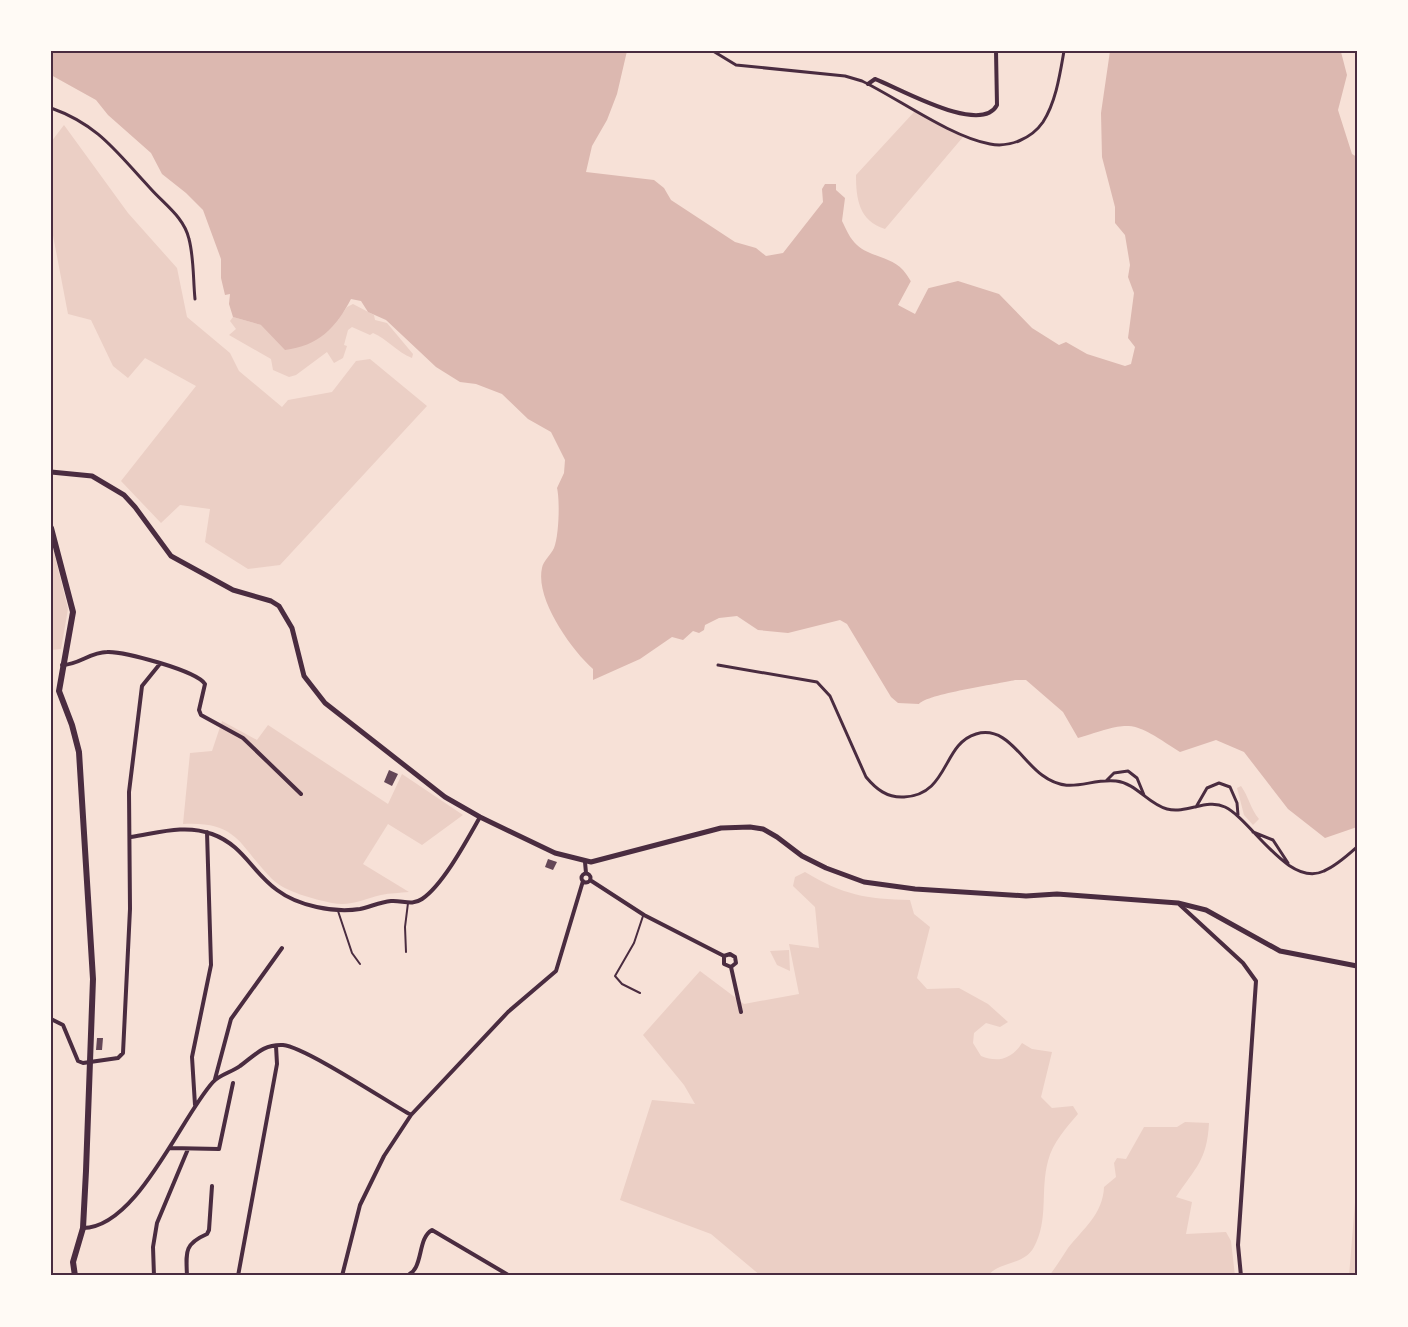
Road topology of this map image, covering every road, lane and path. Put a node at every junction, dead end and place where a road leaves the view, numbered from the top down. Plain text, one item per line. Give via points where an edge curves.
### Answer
1 (713, 51) edge
2 (996, 51) edge
3 (1064, 51) edge
4 (868, 84) junction
5 (51, 108) edge
6 (195, 299) dead end
7 (51, 472) edge
8 (51, 528) edge
9 (159, 664) junction
10 (63, 665) junction
11 (718, 665) dead end
12 (1106, 781) junction
13 (301, 794) dead end
14 (1145, 796) junction
15 (1196, 807) junction
16 (480, 817) junction
17 (1238, 817) junction
18 (207, 832) junction
19 (1253, 832) junction
20 (131, 837) junction
21 (1357, 847) edge
22 (585, 862) junction
23 (1289, 864) junction
24 (586, 873) junction
25 (590, 880) junction
26 (583, 881) junction
27 (408, 903) junction
28 (1178, 903) junction
29 (338, 911) junction
30 (644, 915) junction
31 (282, 948) dead end
32 (406, 952) dead end
33 (724, 956) junction
34 (360, 964) dead end
35 (1357, 966) edge
36 (732, 967) junction
37 (640, 993) dead end
38 (741, 1012) dead end
39 (51, 1019) edge
40 (276, 1046) junction
41 (90, 1063) junction
42 (215, 1080) junction
43 (233, 1083) dead end
44 (195, 1106) junction
45 (411, 1115) junction
46 (170, 1148) junction
47 (188, 1149) junction
48 (212, 1186) dead end
49 (82, 1228) junction
50 (75, 1276) edge
51 (154, 1276) edge
52 (187, 1276) edge
53 (238, 1276) edge
54 (342, 1276) edge
55 (407, 1276) edge
56 (510, 1276) edge
57 (1240, 1276) edge

1 - 4 street via 736,65 845,76
2 - 4 street via 997,105 986,114 973,116 952,111 875,79
3 - 4 street via 1051,104 1042,123 1014,143 977,140
5 - 6 street via 102,137 183,223 189,239
7 - 16 street via 92,476 135,507 171,556 233,590 279,606 292,628 304,676 317,696 420,779
8 - 10 main road via 73,612
9 - 10 street via 133,654 106,652 74,665
9 - 13 street via 204,682 201,715 243,738
9 - 20 street via 142,686 129,792
10 - 41 main road via 58,691 72,725 80,761 93,979
11 - 12 street via 818,682 830,696 866,777 874,787 894,797 917,794 934,784 963,741 983,732 1007,741 1050,780 1071,786
12 - 14 street via 1119,781
12 - 14 street via 1114,773 1128,771 1137,778
14 - 15 street via 1167,809
15 - 17 street via 1215,804
15 - 17 street via 1207,788 1219,783 1230,787 1234,794
16 - 22 street via 555,854
16 - 27 street via 456,858 424,898
17 - 19 street
18 - 20 street via 177,829
18 - 29 street via 234,845 283,894
18 - 44 street via 211,965 192,1057
19 - 23 street
19 - 23 street via 1273,840
20 - 41 street via 126,1044 118,1058
21 - 23 street via 1323,872 1304,872
22 - 24 street
22 - 28 street via 721,828 750,827 763,829 802,856 845,877 879,885
24 - 25 street
24 - 26 street
25 - 26 street
25 - 30 street
26 - 45 street via 556,970 508,1012
27 - 29 street via 392,901
27 - 32 lane
28 - 35 street via 1206,910 1289,954
28 - 57 street via 1253,973 1256,981 1238,1245
29 - 34 lane
30 - 33 street
30 - 37 lane via 615,976
31 - 42 street via 231,1019
33 - 36 street via 724,964
33 - 36 street via 735,957
36 - 38 street
39 - 41 street via 63,1025 78,1060
40 - 42 street via 261,1048
40 - 45 street via 303,1052
40 - 53 street
41 - 49 main road
42 - 44 street
43 - 47 street via 219,1149
44 - 46 street
45 - 54 street via 384,1156 360,1205
46 - 47 street
46 - 49 street via 149,1179 114,1215
47 - 51 street via 157,1223
48 - 52 street via 209,1230 189,1246
49 - 50 main road via 73,1262
55 - 56 street via 415,1269 432,1230

